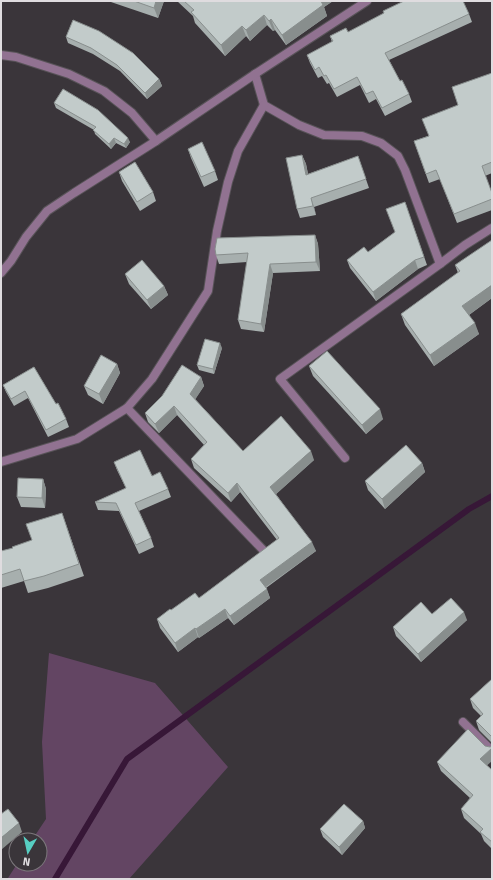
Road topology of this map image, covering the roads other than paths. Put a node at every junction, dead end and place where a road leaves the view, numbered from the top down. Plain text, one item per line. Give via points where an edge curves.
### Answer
1 (367, 1) edge
2 (1, 55) edge
3 (255, 74) junction
4 (264, 105) junction
5 (156, 141) junction
6 (492, 228) edge
7 (440, 264) junction
8 (1, 273) edge
9 (127, 408) junction
10 (344, 458) dead end
11 (1, 462) edge
12 (265, 552) edge
13 (463, 722) dead end
14 (492, 751) edge

1 - 3 street
2 - 5 street via 16,57 69,74 104,92 132,113
3 - 4 street
3 - 5 street
4 - 7 street via 299,125 324,135 362,136 381,143 398,156
4 - 9 street via 238,151 228,182 208,291 152,379
5 - 8 street via 47,211
6 - 7 street
7 - 10 street via 280,379
9 - 11 street via 77,439
9 - 12 street
13 - 14 street

